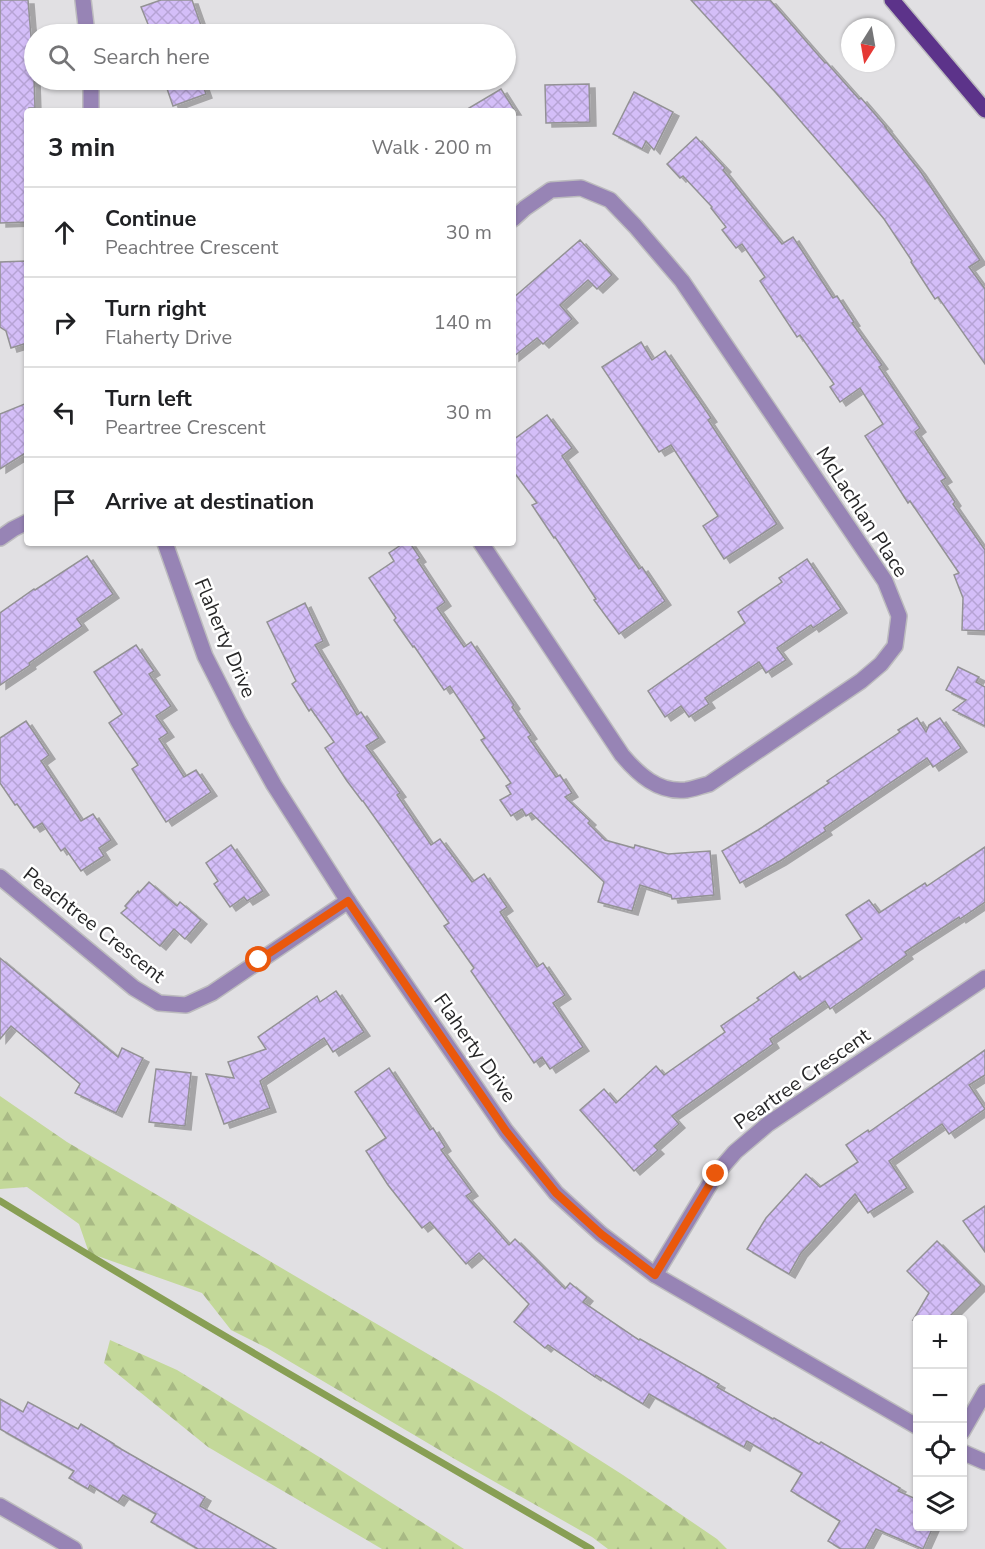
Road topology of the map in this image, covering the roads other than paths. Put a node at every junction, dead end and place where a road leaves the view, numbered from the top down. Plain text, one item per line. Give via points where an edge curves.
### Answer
1 (83, 0) edge
2 (892, 0) edge
3 (86, 24) edge
4 (91, 90) edge
5 (92, 108) edge
6 (985, 110) edge
7 (516, 216) edge
8 (24, 523) edge
9 (0, 538) edge
10 (166, 546) edge
11 (483, 546) edge
12 (0, 877) edge
13 (348, 901) junction
14 (985, 978) edge
15 (655, 1275) junction
16 (985, 1392) edge
17 (913, 1424) edge
18 (967, 1425) edge
19 (967, 1454) edge
20 (985, 1461) edge
21 (0, 1506) edge
22 (74, 1549) edge

1 - 3 street
2 - 6 main road
4 - 5 street
7 - 11 street, McLachlan Place via 551,190 581,188 610,200 635,226 682,281 885,580 898,616 895,646 861,681 708,784 684,790 662,788 639,775 622,755
8 - 9 street
10 - 13 street, Flaherty Drive via 205,656 238,722
12 - 13 street, Peachtree Crescent via 134,988 159,1003 186,1005 212,993
13 - 15 street, Flaherty Drive via 506,1131 556,1193
14 - 15 street, Peartree Crescent via 768,1124 735,1152 716,1174
15 - 17 street, Flaherty Drive
16 - 18 street
19 - 20 street
21 - 22 street

